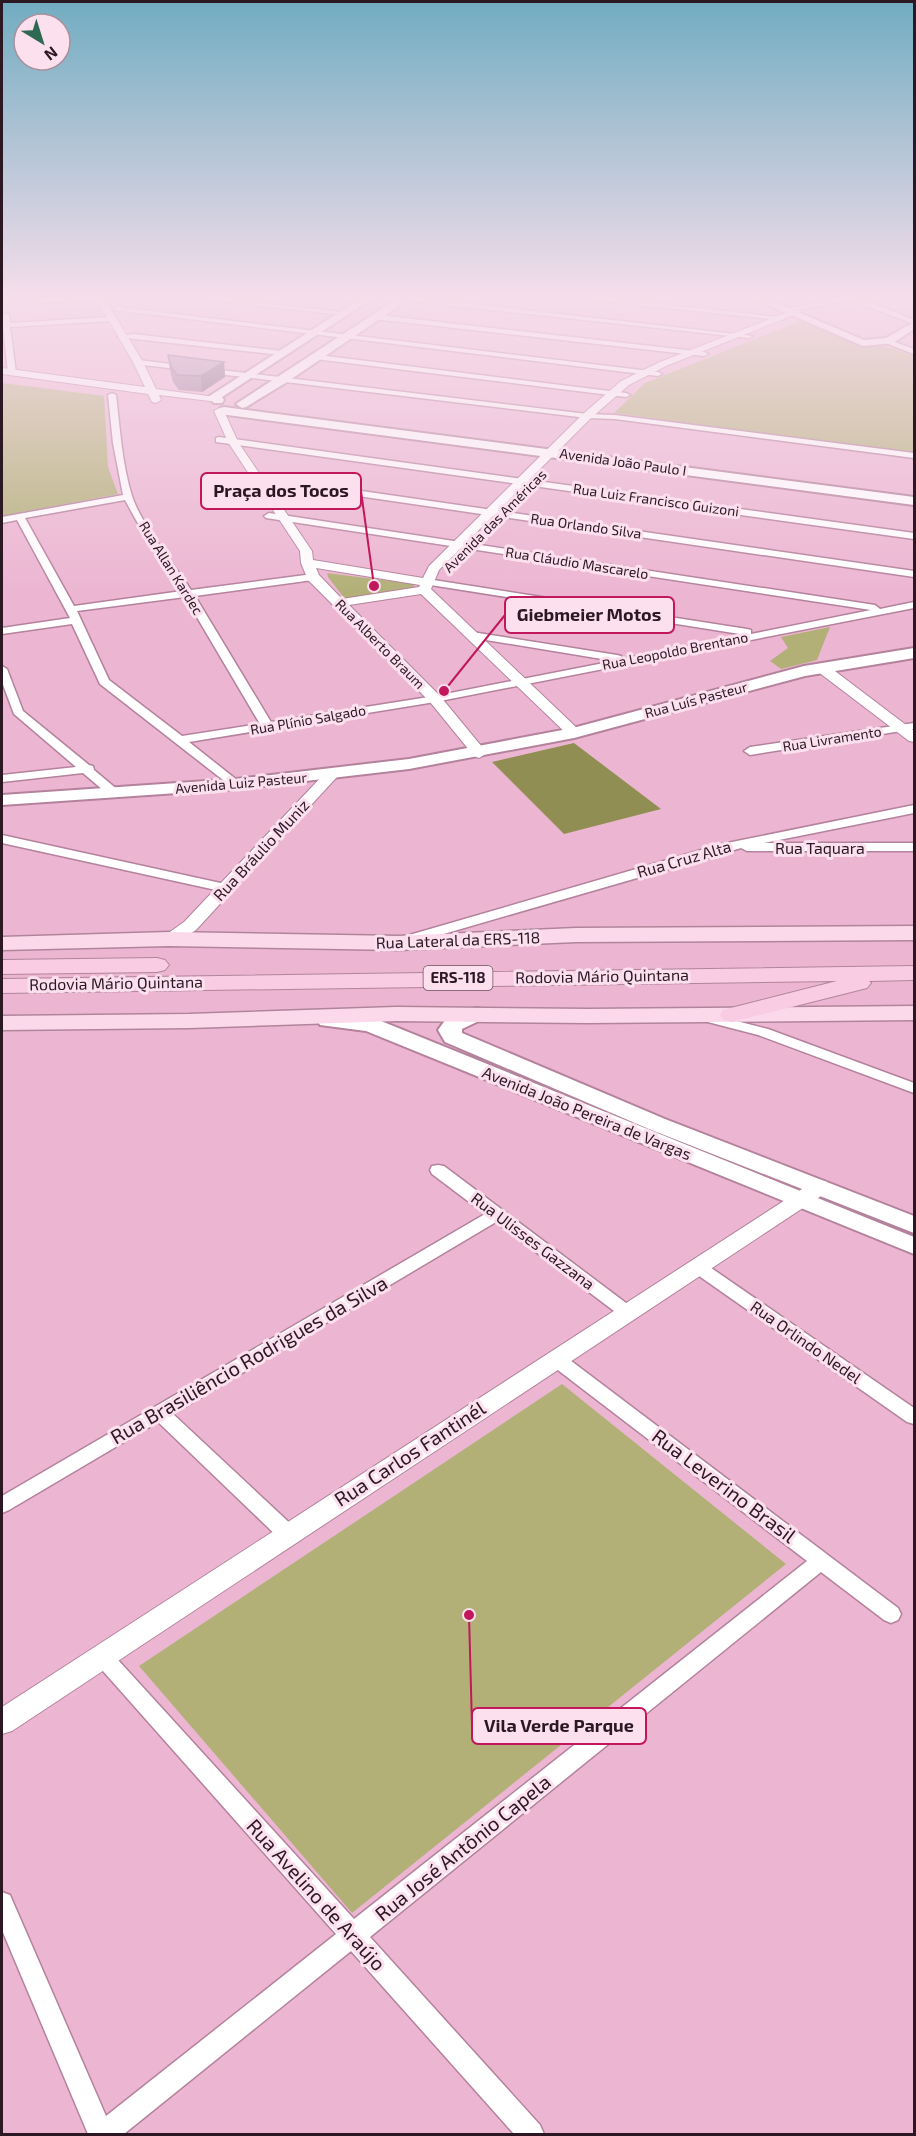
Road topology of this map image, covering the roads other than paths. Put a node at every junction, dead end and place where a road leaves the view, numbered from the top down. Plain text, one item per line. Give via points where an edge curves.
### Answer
1 (112, 395) joint
2 (153, 395) junction
3 (158, 395) edge
4 (173, 395) edge
5 (218, 395) edge
6 (258, 395) edge
7 (407, 395) edge
8 (611, 395) edge
9 (622, 395) edge
10 (626, 395) joint
11 (242, 404) junction
12 (215, 406) junction
13 (587, 416) junction
14 (603, 418) junction
15 (595, 426) dead end
16 (219, 440) junction
17 (233, 442) junction
18 (562, 450) junction
19 (915, 457) edge
20 (258, 479) junction
21 (527, 482) junction
22 (915, 490) edge
23 (128, 497) junction
24 (915, 501) edge
25 (490, 512) junction
26 (505, 514) junction
27 (269, 516) junction
28 (20, 517) junction
29 (284, 519) junction
30 (2, 520) edge
31 (915, 536) edge
32 (457, 545) junction
33 (473, 547) junction
34 (307, 563) junction
35 (915, 574) edge
36 (313, 577) junction
37 (425, 586) junction
38 (188, 593) junction
39 (339, 603) junction
40 (915, 605) edge
41 (71, 609) junction
42 (884, 610) junction
43 (76, 620) junction
44 (2, 631) edge
45 (472, 634) junction
46 (759, 634) junction
47 (915, 652) edge
48 (626, 660) junction
49 (822, 668) junction
50 (2, 673) edge
51 (521, 682) junction
52 (435, 699) junction
53 (268, 727) junction
54 (907, 727) edge
55 (574, 732) junction
56 (915, 738) edge
57 (180, 740) junction
58 (750, 751) dead end
59 (478, 753) junction
60 (89, 769) junction
61 (331, 775) junction
62 (2, 779) edge
63 (236, 784) junction
64 (114, 793) junction
65 (2, 800) edge
66 (915, 809) edge
67 (783, 833) junction
68 (2, 839) edge
69 (726, 847) junction
70 (915, 848) edge
71 (800, 849) junction
72 (225, 888) junction
73 (196, 933) junction
74 (456, 933) junction
75 (915, 933) edge
76 (4, 943) edge
77 (2, 967) edge
78 (909, 969) edge
79 (2, 986) edge
80 (915, 1013) edge
81 (475, 1014) junction
82 (789, 1014) junction
83 (691, 1015) junction
84 (732, 1015) junction
85 (251, 1018) junction
86 (2, 1023) edge
87 (449, 1033) junction
88 (786, 1040) junction
89 (425, 1047) junction
90 (915, 1088) edge
91 (651, 1130) junction
92 (438, 1170) dead end
93 (810, 1193) junction
94 (496, 1215) junction
95 (915, 1225) edge
96 (915, 1246) edge
97 (698, 1267) junction
98 (628, 1312) junction
99 (556, 1359) junction
100 (159, 1412) junction
101 (915, 1417) edge
102 (2, 1505) edge
103 (288, 1534) junction
104 (821, 1561) junction
105 (891, 1614) dead end
106 (102, 1656) junction
107 (2, 1722) edge
108 (2, 1903) edge
109 (353, 1936) junction
110 (103, 2134) edge
111 (531, 2134) edge

1 - 2 street, Avenida João Paulo I
1 - 23 street, Rua Allan Kardec
2 - 3 street, Avenida João Paulo I
2 - 12 street, Avenida João Paulo I
4 - 12 street, Avenida João Paulo I
5 - 12 main road via 214,397
6 - 11 main road
7 - 13 street
8 - 13 street, Avenida das Américas
9 - 10 street
10 - 14 street, Avenida das Américas
11 - 12 main road, Avenida João Paulo I via 233,400
11 - 18 main road, Avenida João Paulo I
12 - 16 street via 210,420
12 - 17 street, Rua Alberto Braum
12 - 18 main road, Avenida João Paulo I
13 - 14 street
13 - 18 street, Avenida das Américas
14 - 15 street, Avenida das Américas
14 - 19 street via 705,434
16 - 17 street, Rua Luiz Francisco Guizoni
16 - 27 street
17 - 20 street, Rua Alberto Braum
17 - 21 street, Rua Luiz Francisco Guizoni
18 - 21 street, Avenida das Américas
18 - 22 main road, Avenida João Paulo I
18 - 24 main road, Avenida João Paulo I
20 - 25 street, Rua Orlando Silva
20 - 29 street, Rua Alberto Braum
21 - 25 street, Avenida das Américas
21 - 26 street, Avenida das Américas
21 - 31 street, Rua Luiz Francisco Guizoni
23 - 28 street
23 - 38 street, Rua Allan Kardec
25 - 26 street, Rua Orlando Silva
25 - 32 street, Avenida das Américas
26 - 33 street, Avenida das Américas
26 - 35 street, Rua Orlando Silva
27 - 29 street, Rua Cláudio Mascarelo
27 - 34 street via 293,552
28 - 30 street
28 - 41 street
29 - 32 street, Rua Cláudio Mascarelo
29 - 34 street, Rua Alberto Braum via 306,551
32 - 33 street, Rua Cláudio Mascarelo
32 - 37 street, Avenida das Américas via 433,569
33 - 37 street, Avenida das Américas
33 - 42 street, Rua Cláudio Mascarelo
34 - 36 street, Rua Alberto Braum
34 - 37 street
36 - 38 street
36 - 39 street, Rua Alberto Braum
37 - 39 street
37 - 45 street
37 - 46 street
38 - 41 street
38 - 53 street, Rua Allan Kardec
39 - 52 street, Rua Alberto Braum
40 - 42 street, Rua Leopoldo Brentano
41 - 43 street
42 - 46 street, Rua Leopoldo Brentano
43 - 44 street
43 - 57 street via 104,682
45 - 48 street
45 - 51 street
46 - 48 street, Rua Leopoldo Brentano
47 - 49 main road, Rua Luís Pasteur
48 - 51 street, Rua Leopoldo Brentano
49 - 54 street
49 - 55 main road, Rua Luís Pasteur
50 - 60 street via 18,712
51 - 52 street, Rua Leopoldo Brentano
51 - 55 street
52 - 53 street, Rua Plínio Salgado
52 - 59 street, Rua Alberto Braum
53 - 57 street, Rua Plínio Salgado
54 - 56 street
54 - 58 street, Rua Livramento
55 - 59 main road, Rua Luís Pasteur
57 - 63 street
59 - 61 main road, Avenida Luiz Pasteur
60 - 62 street
60 - 64 street
61 - 63 main road, Avenida Luiz Pasteur
61 - 72 street, Rua Bráulio Muniz
63 - 64 main road, Avenida Luiz Pasteur
64 - 65 main road, Avenida Luiz Pasteur
66 - 67 street, Rua Cruz Alta
67 - 69 street, Rua Cruz Alta
67 - 71 street
68 - 72 street
69 - 71 street, Rua Taquara
69 - 74 street, Rua Cruz Alta
70 - 71 street, Rua Taquara
72 - 73 street, Rua Bráulio Muniz
73 - 74 main road, Rua Lateral da ERS-118 via 398,943
73 - 76 main road, Rua Lateral da ERS-118 via 169,939
74 - 75 main road, Rua Lateral da ERS-118
77 - 78 highway, Rodovia Mário Quintana / ERS-118
78 - 79 highway, Rodovia Mário Quintana / ERS-118
78 - 84 highway
80 - 82 main road
81 - 83 main road
81 - 85 main road
81 - 87 main road via 451,1026
82 - 84 main road
82 - 88 street via 780,1026
83 - 84 main road
83 - 88 street
85 - 86 main road
85 - 89 main road, Avenida João Pereira de Vargas via 352,1021
87 - 89 main road via 431,1035
87 - 91 main road, Avenida João Pereira de Vargas
88 - 90 street
89 - 91 main road, Avenida João Pereira de Vargas
91 - 93 main road, Avenida João Pereira de Vargas
92 - 94 street, Rua Ulisses Gazzana
93 - 95 main road, Avenida João Pereira de Vargas
93 - 96 main road, Avenida João Pereira de Vargas
93 - 97 street, Rua Carlos Fantinél
94 - 98 street, Rua Ulisses Gazzana
94 - 100 street, Rua Brasiliêncio Rodrigues da Silva
97 - 98 street, Rua Carlos Fantinél
97 - 101 street, Rua Orlindo Nedel
98 - 99 street, Rua Carlos Fantinél
99 - 103 street, Rua Carlos Fantinél
99 - 104 street, Rua Leverino Brasil
100 - 102 street, Rua Brasiliêncio Rodrigues da Silva
100 - 103 street
103 - 106 street, Rua Carlos Fantinél
104 - 105 street, Rua Leverino Brasil
104 - 109 street, Rua José Antônio Capela
106 - 107 street, Rua Carlos Fantinél
106 - 109 street, Rua Avelino de Araújo
108 - 110 street
109 - 110 street, Rua José Antônio Capela
109 - 111 street, Rua Avelino de Araújo

